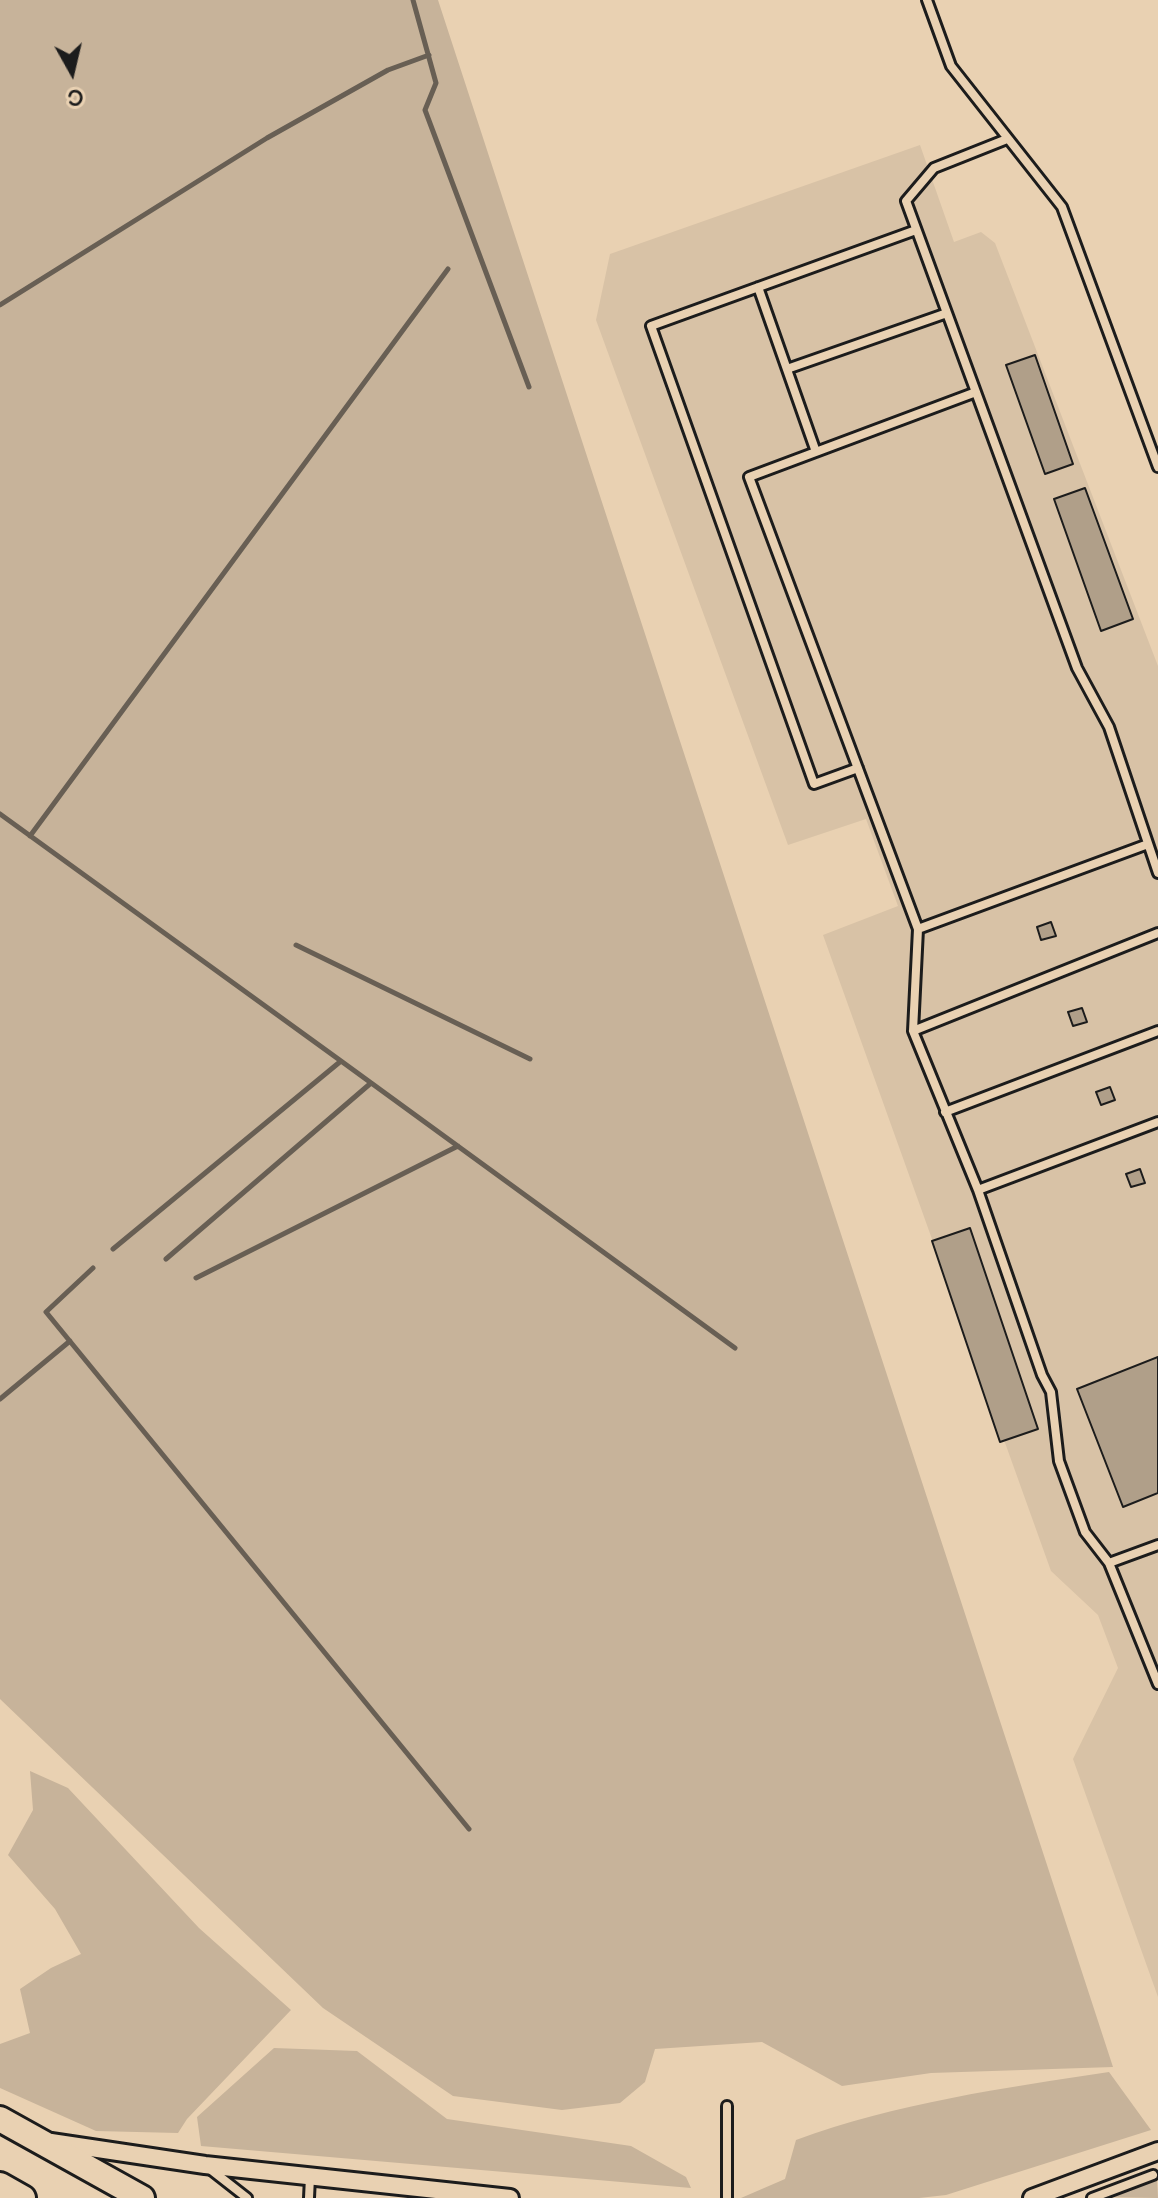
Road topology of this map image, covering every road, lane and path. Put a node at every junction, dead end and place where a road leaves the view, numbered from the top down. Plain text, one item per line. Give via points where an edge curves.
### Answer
1 (927, 0) edge
2 (1007, 139) junction
3 (916, 230) junction
4 (758, 287) junction
5 (947, 313) junction
6 (787, 369) junction
7 (976, 392) junction
8 (816, 452) junction
9 (1158, 467) edge
10 (858, 768) junction
11 (1148, 844) junction
12 (1158, 873) edge
13 (918, 929) junction
14 (1158, 933) edge
15 (913, 1031) junction
16 (1158, 1031) edge
17 (945, 1112) junction
18 (1158, 1122) edge
19 (978, 1190) junction
20 (1158, 1545) edge
21 (1109, 1563) junction
22 (1158, 1684) edge
23 (727, 2106) dead end
24 (0, 2119) edge
25 (38, 2140) junction
26 (1158, 2151) edge
27 (205, 2165) junction
28 (1153, 2175) dead end
29 (310, 2177) junction
30 (1078, 2181) junction
31 (0, 2185) edge
32 (484, 2197) edge
33 (23, 2198) edge
34 (142, 2198) edge
35 (247, 2198) edge
36 (309, 2198) edge
37 (510, 2198) edge
38 (727, 2198) edge
39 (1032, 2198) edge
40 (1089, 2198) edge

1 - 2 lane via 951,66
2 - 3 lane via 934,168 906,201
2 - 9 lane via 1062,207
3 - 4 lane
3 - 5 lane
4 - 6 lane
4 - 10 lane via 651,326 814,784
5 - 6 lane
5 - 7 lane
6 - 8 lane
7 - 8 lane
7 - 11 lane via 1077,668 1109,727
8 - 10 lane via 749,477
10 - 13 lane
11 - 12 lane
11 - 13 lane
13 - 15 lane
14 - 15 lane
15 - 17 lane
16 - 17 lane
17 - 19 lane
18 - 19 lane
19 - 21 lane via 1051,1392 1059,1461 1085,1532
20 - 21 lane
21 - 22 lane
23 - 38 lane
24 - 25 main road
25 - 27 street
25 - 34 main road
26 - 30 street
27 - 29 street
27 - 35 lane
28 - 40 lane
29 - 32 street
29 - 36 lane
30 - 39 street
30 - 40 lane
31 - 33 main road
32 - 37 street

